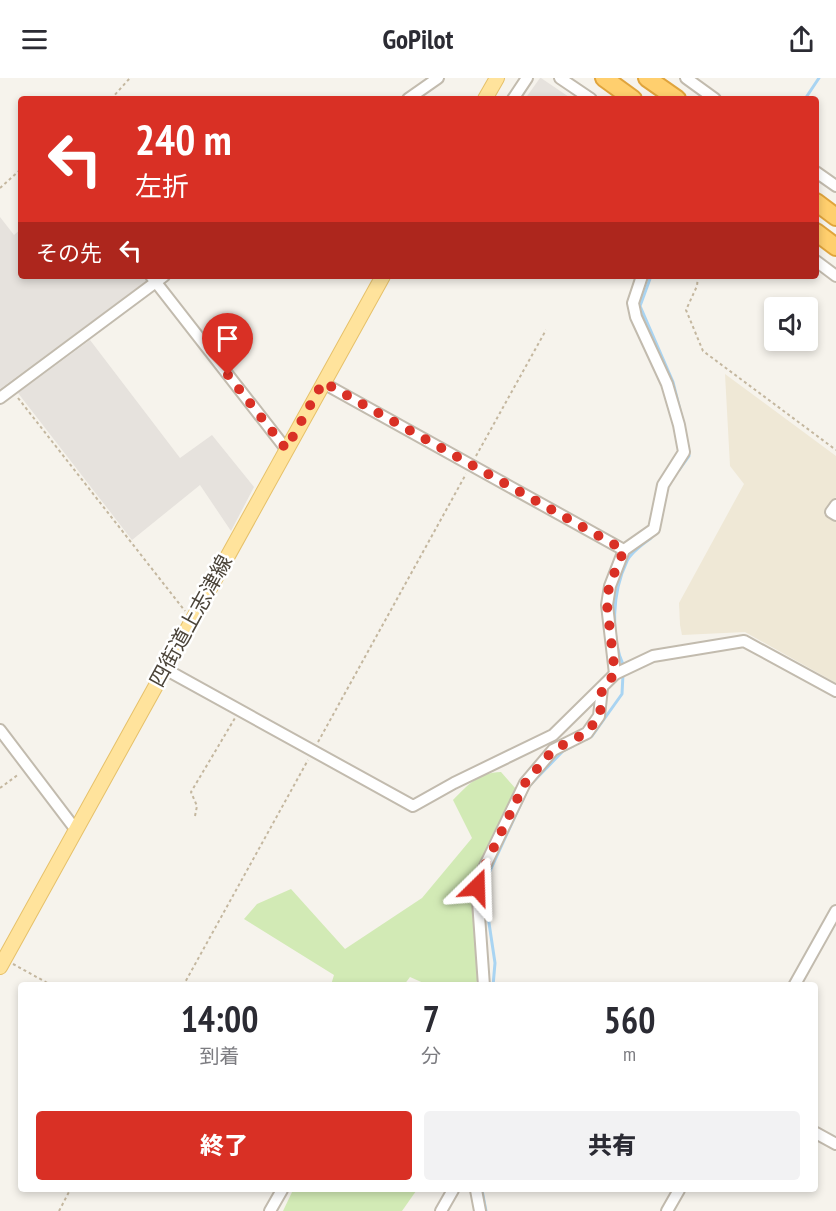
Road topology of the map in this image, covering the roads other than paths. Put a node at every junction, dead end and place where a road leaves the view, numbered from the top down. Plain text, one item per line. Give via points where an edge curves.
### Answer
1 (438, 78) edge
2 (527, 78) edge
3 (560, 78) edge
4 (604, 78) edge
5 (647, 78) edge
6 (496, 79) edge
7 (692, 80) edge
8 (412, 96) edge
9 (487, 96) edge
10 (515, 96) edge
11 (587, 96) edge
12 (629, 96) edge
13 (673, 96) edge
14 (711, 96) edge
15 (819, 174) edge
16 (836, 186) edge
17 (819, 204) edge
18 (836, 217) edge
19 (819, 234) edge
20 (836, 247) edge
21 (819, 263) edge
22 (836, 276) edge
23 (156, 279) edge
24 (158, 279) edge
25 (381, 279) edge
26 (641, 279) edge
27 (323, 382) junction
28 (0, 398) edge
29 (286, 449) junction
30 (836, 506) edge
31 (836, 515) edge
32 (624, 550) junction
33 (165, 669) junction
34 (617, 673) junction
35 (602, 688) junction
36 (836, 692) edge
37 (0, 730) edge
38 (76, 830) junction
39 (836, 912) edge
40 (2, 963) edge
41 (484, 982) edge
42 (796, 982) edge
43 (818, 1134) edge
44 (836, 1144) edge
45 (281, 1192) edge
46 (452, 1192) edge
47 (476, 1192) edge
48 (678, 1192) edge
49 (270, 1211) edge
50 (441, 1211) edge
51 (480, 1211) edge
52 (667, 1211) edge

1 - 8 street
2 - 10 street
3 - 11 street
4 - 12 highway
5 - 13 highway
6 - 9 main road
7 - 14 street
15 - 16 street
17 - 18 highway
19 - 20 highway
21 - 22 street
23 - 28 street
24 - 29 street
25 - 27 main road, 四街道上志津線
26 - 32 street via 633,303 636,316 667,384 684,452 663,485 654,529
27 - 29 main road, 四街道上志津線
27 - 32 street
29 - 33 main road, 四街道上志津線
30 - 31 street via 831,512
32 - 34 street via 609,586 607,605
33 - 35 street via 413,806 553,735
33 - 38 main road, 四街道上志津線
34 - 35 street
34 - 36 street via 653,656 744,641
35 - 41 street via 600,716 586,733 553,750 525,783 481,874 477,887
37 - 38 street
38 - 40 main road, 四街道上志津線
39 - 42 street
43 - 44 street
45 - 49 street
46 - 50 street
47 - 51 street
48 - 52 street

